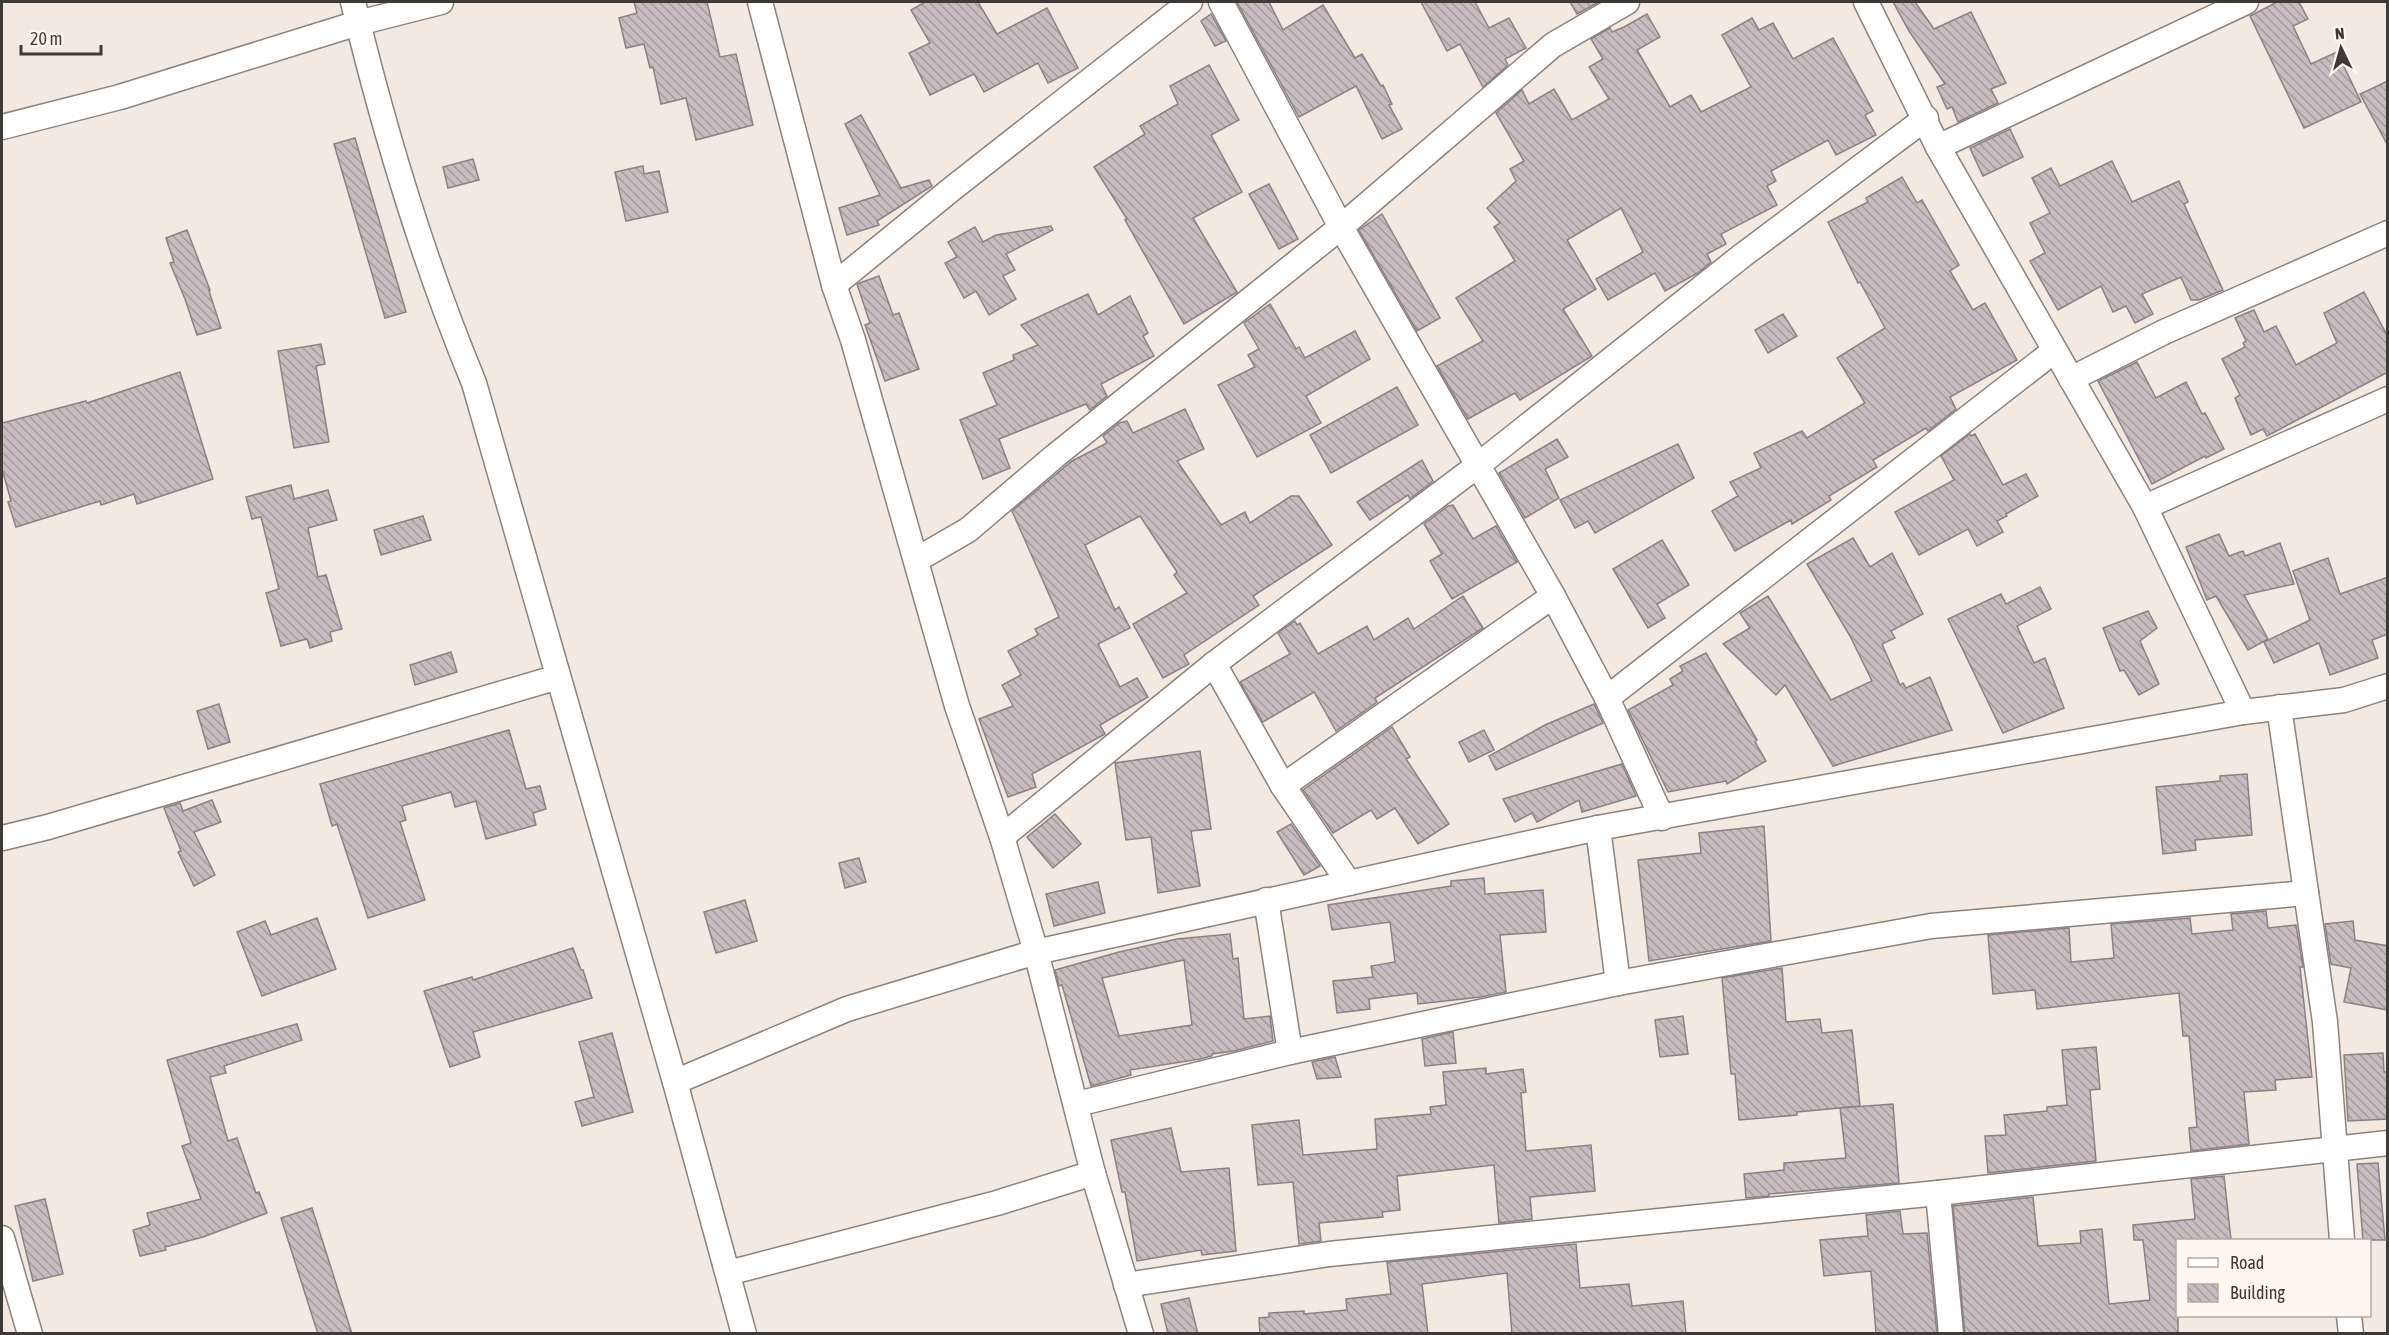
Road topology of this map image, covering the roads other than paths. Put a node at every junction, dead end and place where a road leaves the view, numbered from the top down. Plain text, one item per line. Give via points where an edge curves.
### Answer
1 (441, 2) edge
2 (760, 2) edge
3 (1190, 2) edge
4 (1221, 2) edge
5 (1627, 2) edge
6 (1866, 2) edge
7 (2247, 2) edge
8 (356, 12) edge
9 (1926, 118) junction
10 (2, 127) edge
11 (1938, 147) junction
12 (1341, 227) junction
13 (2388, 233) edge
14 (834, 285) junction
15 (2054, 351) junction
16 (2071, 379) junction
17 (2388, 399) edge
18 (1477, 466) junction
19 (2145, 507) junction
20 (916, 560) junction
21 (1553, 596) junction
22 (1214, 664) junction
23 (558, 676) junction
24 (2388, 686) edge
25 (1607, 698) junction
26 (2279, 707) junction
27 (2243, 712) junction
28 (1283, 786) junction
29 (1662, 818) junction
30 (1598, 828) junction
31 (1002, 837) junction
32 (2, 838) edge
33 (1350, 883) junction
34 (2306, 893) junction
35 (1266, 900) junction
36 (1036, 952) junction
37 (1618, 983) junction
38 (1290, 1052) junction
39 (675, 1082) junction
40 (1077, 1104) junction
41 (2388, 1143) edge
42 (2333, 1149) junction
43 (1093, 1173) junction
44 (1938, 1193) junction
45 (2, 1238) edge
46 (2342, 1239) edge
47 (728, 1273) junction
48 (1126, 1285) junction
49 (2349, 1317) edge
50 (30, 1334) edge
51 (744, 1334) edge
52 (1141, 1334) edge
53 (1951, 1334) edge
54 (2351, 1334) edge

1 - 8 street
2 - 14 street
3 - 14 street
4 - 12 street
5 - 12 street via 1553,45
6 - 9 street
7 - 11 street
8 - 10 street via 120,97
8 - 23 street via 408,201 474,383
9 - 11 street
9 - 18 street via 1743,255
11 - 15 street
12 - 18 street
12 - 20 street via 968,530
13 - 16 street
14 - 20 street
15 - 16 street
15 - 25 street
16 - 19 street
17 - 19 street
18 - 21 street
18 - 22 street
19 - 27 street
20 - 31 street via 957,706
21 - 25 street
21 - 28 street
22 - 28 street
22 - 31 street
23 - 32 street
23 - 39 street
24 - 26 street via 2344,700
25 - 29 street
26 - 27 street
26 - 34 street
27 - 29 street
28 - 33 street
29 - 30 street
30 - 33 street
30 - 37 street
31 - 36 street
33 - 35 street
34 - 37 street via 1931,926
34 - 42 street via 2325,1022
35 - 36 street
35 - 38 street
36 - 39 street via 847,1009
36 - 40 street
37 - 38 street
38 - 40 street
39 - 47 street
40 - 43 street
41 - 42 street
42 - 44 street
42 - 46 street
43 - 47 street via 986,1206
43 - 48 street
44 - 48 street via 1329,1254
44 - 53 street
45 - 50 street
47 - 51 street
48 - 52 street
49 - 54 street

